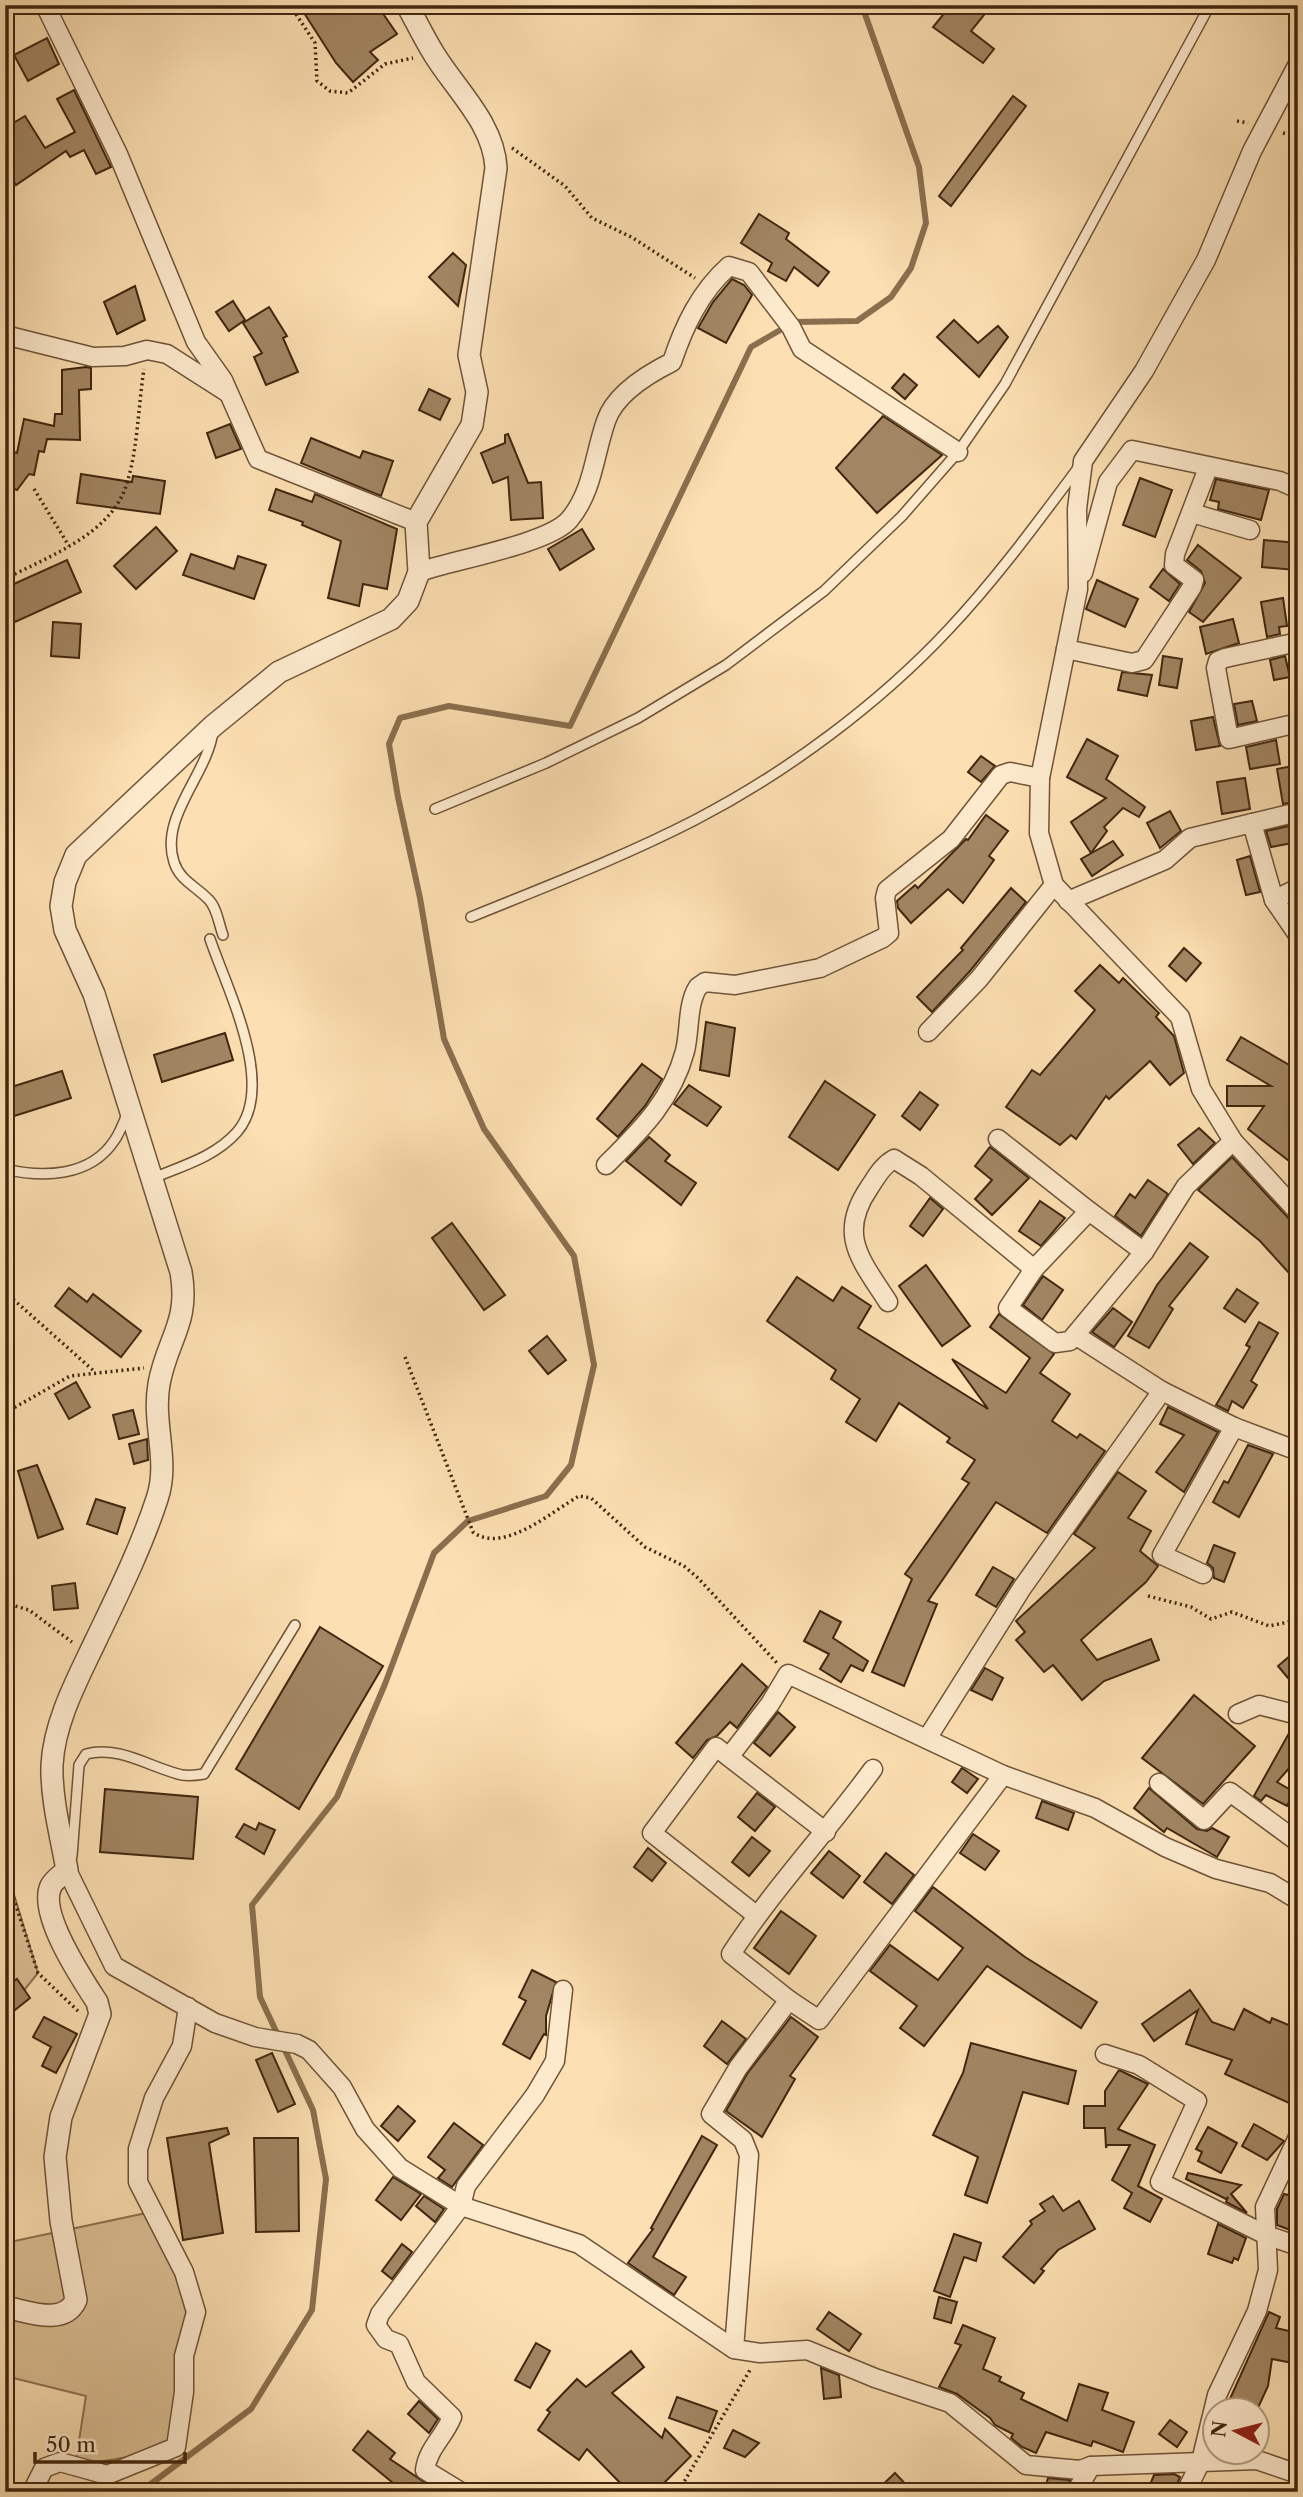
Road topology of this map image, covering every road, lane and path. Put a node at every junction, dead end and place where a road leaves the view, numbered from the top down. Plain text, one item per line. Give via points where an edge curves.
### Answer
1 (45, 5) edge
2 (290, 5) edge
3 (407, 5) edge
4 (1210, 5) edge
5 (433, 54) junction
6 (1298, 64) edge
7 (487, 132) junction
8 (709, 286) junction
9 (5, 335) edge
10 (147, 350) junction
11 (229, 394) junction
12 (958, 452) junction
13 (1083, 461) junction
14 (1208, 468) junction
15 (34, 489) dead end
16 (1298, 489) edge
17 (1192, 513) junction
18 (416, 522) junction
19 (1250, 530) dead end
20 (69, 546) junction
21 (419, 572) junction
22 (5, 579) edge
23 (1078, 589) junction
24 (1298, 642) edge
25 (1066, 649) junction
26 (1298, 723) edge
27 (213, 726) junction
28 (1040, 778) junction
29 (435, 809) dead end
30 (1298, 812) edge
31 (1252, 823) junction
32 (1054, 885) junction
33 (1298, 888) edge
34 (1274, 900) junction
35 (1068, 901) junction
36 (471, 917) dead end
37 (223, 935) dead end
38 (1298, 935) edge
39 (209, 939) dead end
40 (928, 1031) dead end
41 (129, 1110) junction
42 (998, 1139) dead end
43 (1233, 1141) junction
44 (606, 1165) dead end
45 (5, 1169) edge
46 (151, 1179) junction
47 (1089, 1211) junction
48 (1298, 1212) edge
49 (1144, 1252) junction
50 (1034, 1269) junction
51 (5, 1292) edge
52 (888, 1302) dead end
53 (1076, 1335) junction
54 (405, 1357) dead end
55 (164, 1368) junction
56 (94, 1372) junction
57 (1162, 1391) junction
58 (5, 1413) edge
59 (1234, 1427) junction
60 (1298, 1451) edge
61 (1203, 1573) dead end
62 (1148, 1596) dead end
63 (5, 1603) edge
64 (1298, 1620) edge
65 (295, 1625) dead end
66 (70, 1654) dead end
67 (788, 1674) junction
68 (1238, 1714) dead end
69 (1298, 1715) edge
70 (928, 1737) junction
71 (729, 1757) junction
72 (873, 1769) dead end
73 (1003, 1775) junction
74 (1159, 1783) dead end
75 (826, 1832) junction
76 (1298, 1842) edge
77 (66, 1870) junction
78 (5, 1872) edge
79 (1298, 1900) edge
80 (756, 1915) junction
81 (563, 1990) dead end
82 (789, 2000) junction
83 (188, 2007) junction
84 (100, 2014) junction
85 (1105, 2054) dead end
86 (1298, 2137) edge
87 (461, 2206) junction
88 (1266, 2235) junction
89 (1298, 2246) edge
90 (5, 2307) edge
91 (734, 2349) junction
92 (760, 2353) junction
93 (1201, 2461) junction
94 (1091, 2466) junction
95 (1296, 2467) edge
96 (32, 2492) edge
97 (461, 2492) edge
98 (685, 2492) edge
99 (1076, 2492) edge
100 (1186, 2492) edge

1 - 11 street via 118,154 196,342
2 - 5 path via 315,43 317,82 330,91 348,93 385,64
3 - 5 street
4 - 12 lane via 1004,384
5 - 7 street
6 - 13 street via 1252,151 1206,260 1144,371
7 - 8 path via 565,186 592,218
7 - 18 street via 495,149 496,168 469,355 476,409 472,425
8 - 12 street via 729,266 749,272 802,349
8 - 21 street via 684,327 671,362 639,379 607,418 594,473 568,521 547,536
9 - 10 street via 93,357
10 - 11 street via 167,354
10 - 20 path via 126,486 114,509
11 - 18 street via 258,459
12 - 29 lane via 902,516 824,591 726,665 626,724
13 - 23 street via 1077,509
13 - 36 lane via 1010,559 948,631 880,694 808,750 697,819
14 - 16 street via 1280,481
14 - 17 street
14 - 23 street via 1132,450 1108,482
15 - 20 path
17 - 19 street
17 - 25 street via 1174,565 1194,580 1192,587 1144,660 1132,663
18 - 21 street
20 - 22 path
21 - 27 street via 408,601 391,619 279,672
23 - 25 street
24 - 26 street via 1224,658 1216,668 1229,739
25 - 28 street
27 - 37 lane via 211,748 179,812 172,843 173,860 182,879 212,902
27 - 41 street via 76,855 65,882 61,906 65,930 94,994
28 - 32 street via 1039,833
28 - 44 street via 1010,772 1001,775 951,839 893,884 885,898 890,926 883,938 820,968 735,985 705,982 698,988 680,1071 669,1095
30 - 31 street
31 - 34 street
31 - 35 street via 1190,838 1165,860
32 - 35 street
32 - 40 street via 979,978
33 - 34 street
34 - 38 street
35 - 43 street via 1180,1017 1201,1089
39 - 46 lane via 251,1058 251,1102 238,1131 210,1154
41 - 45 lane via 114,1142 93,1162 60,1174 31,1175
41 - 46 street
42 - 47 street
43 - 48 street
43 - 49 street via 1186,1186
46 - 55 street via 185,1296 181,1324
47 - 49 street
47 - 50 street
49 - 53 street
50 - 52 street via 894,1159 884,1165 852,1221 862,1262
50 - 53 street via 1008,1308 1055,1343
51 - 56 path
53 - 57 street
54 - 67 path via 473,1532 495,1538 524,1530 579,1496 591,1498 645,1547 698,1578
55 - 56 path
55 - 77 street via 158,1400 164,1470 157,1499 74,1687 52,1765
56 - 58 path via 70,1376
57 - 59 street
57 - 70 street via 1022,1588
59 - 60 street
59 - 61 street via 1156,1552
62 - 64 path via 1191,1607 1211,1619 1231,1612 1269,1626
63 - 66 path via 29,1610 73,1643
65 - 77 lane via 204,1774 184,1776 143,1759 86,1754 79,1765 72,1857
67 - 70 street
67 - 71 street
68 - 69 street via 1259,1705
70 - 73 street
71 - 75 street
71 - 80 street via 716,1747 652,1833
72 - 75 street
73 - 79 street via 1095,1808 1165,1847 1216,1869 1270,1883
73 - 82 street via 819,2020
74 - 76 street via 1204,1820 1230,1792
75 - 80 street
77 - 83 street via 114,1966
77 - 84 street via 51,1886 48,1905
78 - 84 path via 38,1973 74,2010
80 - 82 street via 731,1954
81 - 87 street via 555,2061 466,2186
82 - 91 street via 711,2113 743,2140 749,2155
83 - 87 street via 215,2023 309,2050 342,2087 365,2129 400,2168
83 - 96 street via 182,2046 154,2098 138,2149 138,2182 184,2272 196,2312 184,2357 176,2447 107,2475 60,2462 44,2468
84 - 90 street via 61,2118 55,2157 76,2300 68,2312 55,2316
85 - 88 street via 1139,2065 1196,2101 1160,2182
86 - 88 street via 1265,2207
87 - 91 street via 579,2244
87 - 97 street via 376,2325 386,2339 399,2344 416,2382 452,2417 427,2454 425,2470
88 - 89 street
88 - 93 street via 1268,2270 1257,2311 1217,2395
91 - 92 street
92 - 94 street via 807,2350 950,2403 1026,2465 1080,2470
92 - 98 path via 684,2482
93 - 94 street
93 - 95 street via 1257,2460
93 - 100 street
94 - 99 street

